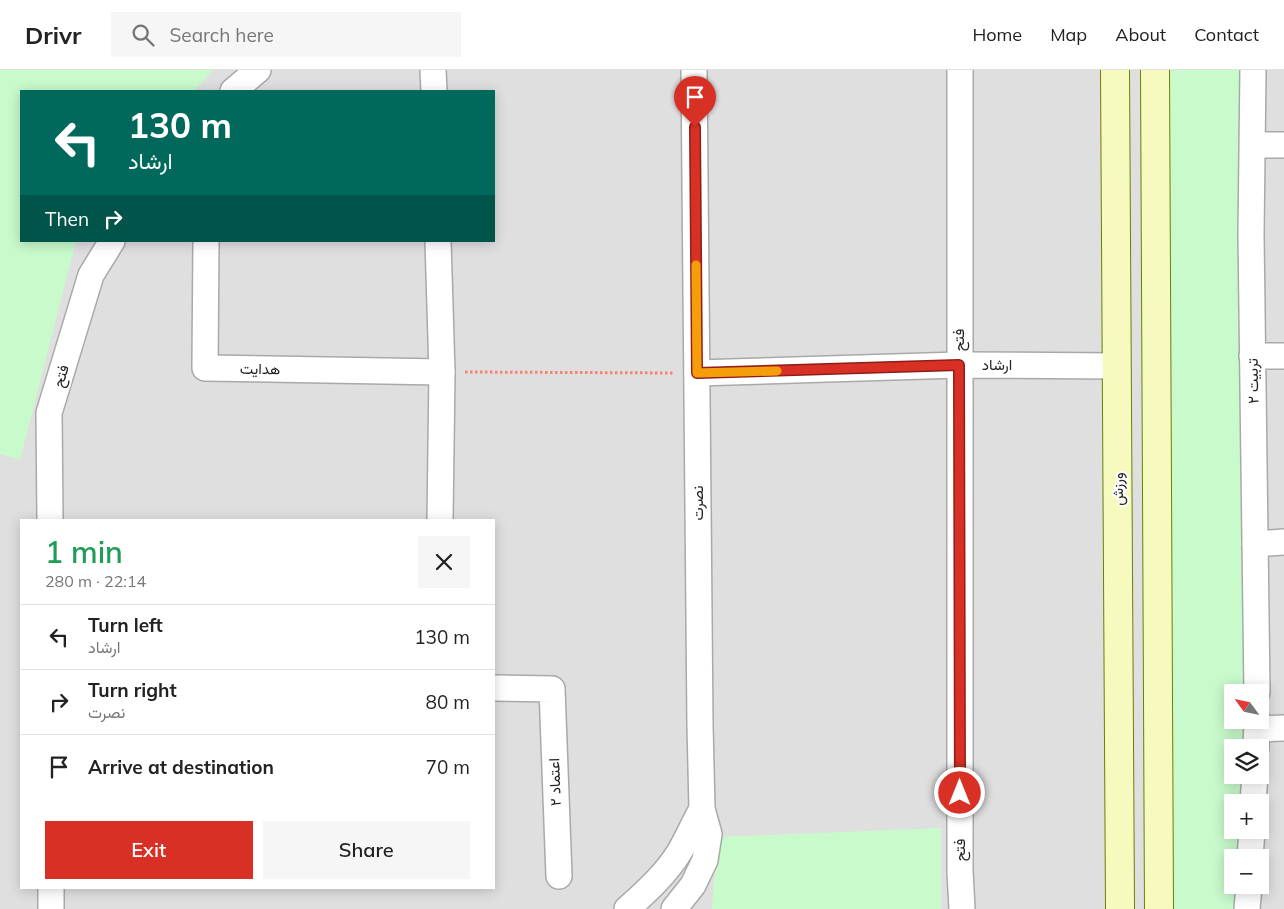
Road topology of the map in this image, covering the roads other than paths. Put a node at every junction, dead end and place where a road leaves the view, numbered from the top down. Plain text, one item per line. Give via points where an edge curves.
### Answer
1 (258, 70) edge
2 (433, 70) edge
3 (694, 70) edge
4 (960, 70) edge
5 (1253, 70) edge
6 (1155, 77) edge
7 (1116, 78) edge
8 (234, 90) edge
9 (434, 90) edge
10 (1253, 145) junction
11 (1284, 145) edge
12 (111, 242) edge
13 (206, 242) edge
14 (438, 242) edge
15 (1252, 356) junction
16 (1284, 356) edge
17 (959, 365) junction
18 (1117, 366) junction
19 (442, 372) junction
20 (697, 373) junction
21 (50, 519) edge
22 (440, 519) edge
23 (1284, 542) edge
24 (1255, 544) junction
25 (1257, 684) edge
26 (495, 688) edge
27 (1284, 728) edge
28 (1257, 732) edge
29 (702, 809) junction
30 (559, 876) dead end
31 (51, 889) edge
32 (1248, 894) edge
33 (51, 909) edge
34 (627, 909) edge
35 (674, 909) edge
36 (962, 909) edge
37 (1120, 909) edge
38 (1159, 909) edge
39 (1247, 909) edge

1 - 8 street
2 - 9 street
3 - 20 street, نصرت
4 - 17 street, فتح
5 - 10 street, تربیت ۲
6 - 7 main road
6 - 38 main road
7 - 18 main road, ورزش
10 - 11 street
10 - 15 street, تربیت ۲
12 - 21 street, فتح via 91,275 49,413
13 - 19 street, هدایت via 204,368
14 - 19 street
15 - 16 street
15 - 24 street, تربیت ۲
17 - 18 street, ارشاد
17 - 20 street, ارشاد
17 - 36 street, فتح
18 - 37 main road, ورزش
19 - 22 street
20 - 29 street, نصرت
23 - 24 street
24 - 25 street, تربیت ۲
26 - 30 street, اعتماد ۲ via 552,688
27 - 28 street
29 - 34 street via 680,852
29 - 35 street, نصرت via 709,834 705,860 693,885
31 - 33 street
32 - 39 street

